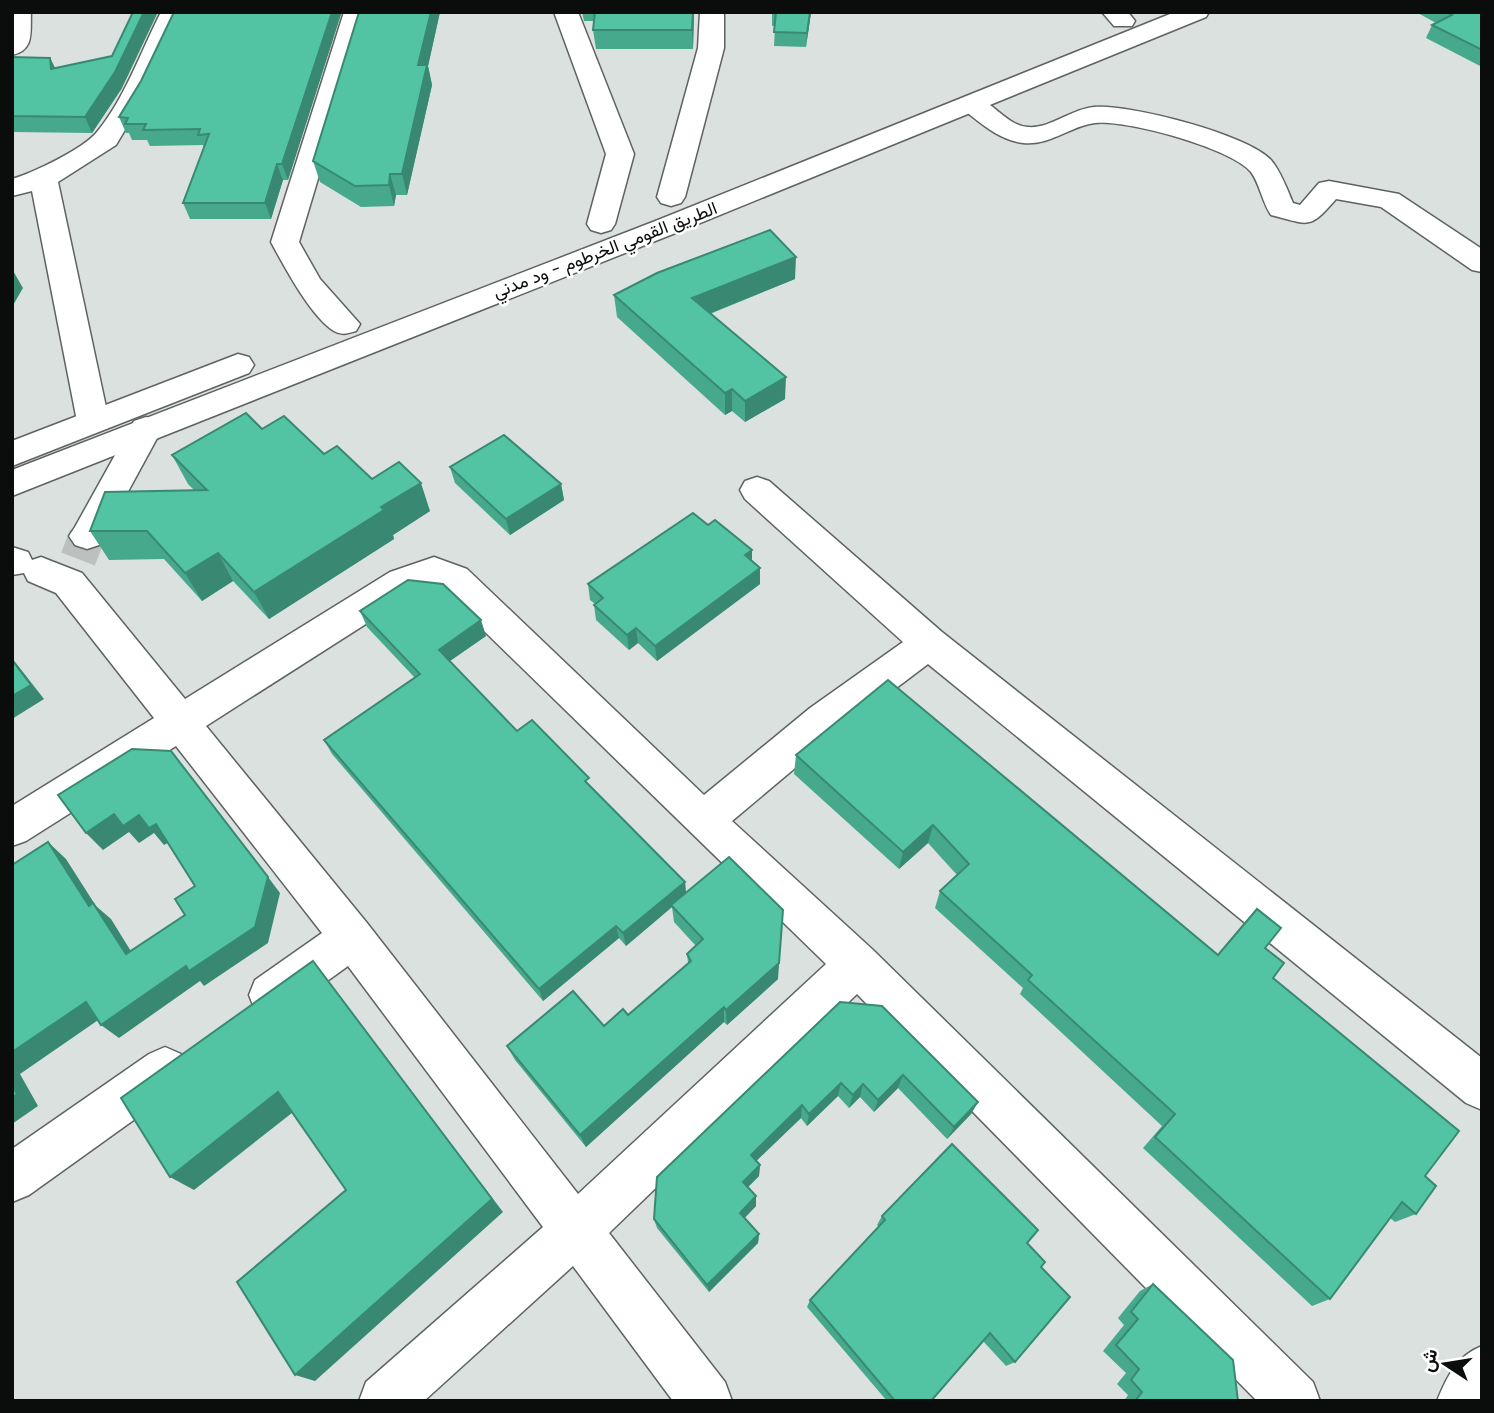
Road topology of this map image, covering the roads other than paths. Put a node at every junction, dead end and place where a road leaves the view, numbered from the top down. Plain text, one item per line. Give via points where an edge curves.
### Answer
1 (19, 12) edge
2 (173, 12) edge
3 (356, 12) edge
4 (566, 12) edge
5 (712, 12) edge
6 (1197, 12) edge
7 (1128, 15) edge
8 (12, 48) edge
9 (973, 104) junction
10 (44, 178) junction
11 (12, 188) edge
12 (671, 197) junction
13 (601, 224) junction
14 (1482, 263) edge
15 (345, 324) junction
16 (93, 421) junction
17 (146, 429) junction
18 (12, 454) edge
19 (12, 484) edge
20 (757, 490) dead end
21 (50, 562) edge
22 (929, 643) junction
23 (177, 722) junction
24 (703, 820) junction
25 (12, 828) edge
26 (352, 937) junction
27 (857, 964) junction
28 (239, 1017) edge
29 (193, 1050) edge
30 (1482, 1087) edge
31 (12, 1178) edge
32 (574, 1232) junction
33 (1482, 1372) edge
34 (384, 1401) edge
35 (706, 1401) edge
36 (1294, 1401) edge
37 (1463, 1401) edge

1 - 8 main road via 17,46
2 - 10 main road via 106,139
3 - 15 main road via 285,242 308,284
4 - 13 main road via 620,153
5 - 12 main road via 711,48
6 - 9 main road, الطريق القومي الخرطوم - ود مدني
7 - 12 main road, الطريق القومي الخرطوم - ود مدني
9 - 14 main road via 1020,135 1042,135 1102,115 1200,136 1259,164 1281,209 1306,215 1329,189 1369,194 1397,204
9 - 17 main road, الطريق القومي الخرطوم - ود مدني
10 - 11 main road
10 - 16 main road
12 - 13 main road, الطريق القومي الخرطوم - ود مدني
13 - 15 main road, الطريق القومي الخرطوم - ود مدني
15 - 16 main road, الطريق القومي الخرطوم - ود مدني
16 - 18 main road, الطريق القومي الخرطوم - ود مدني
17 - 19 main road, الطريق القومي الخرطوم - ود مدني
17 - 21 main road
20 - 22 main road
21 - 23 main road
22 - 24 main road via 824,720
22 - 30 main road
23 - 24 main road via 403,582 434,571 454,579
23 - 25 main road
23 - 26 main road
24 - 27 main road
26 - 28 main road
26 - 32 main road
27 - 32 main road
27 - 36 main road
29 - 31 main road
32 - 34 main road
32 - 35 main road
33 - 37 main road

